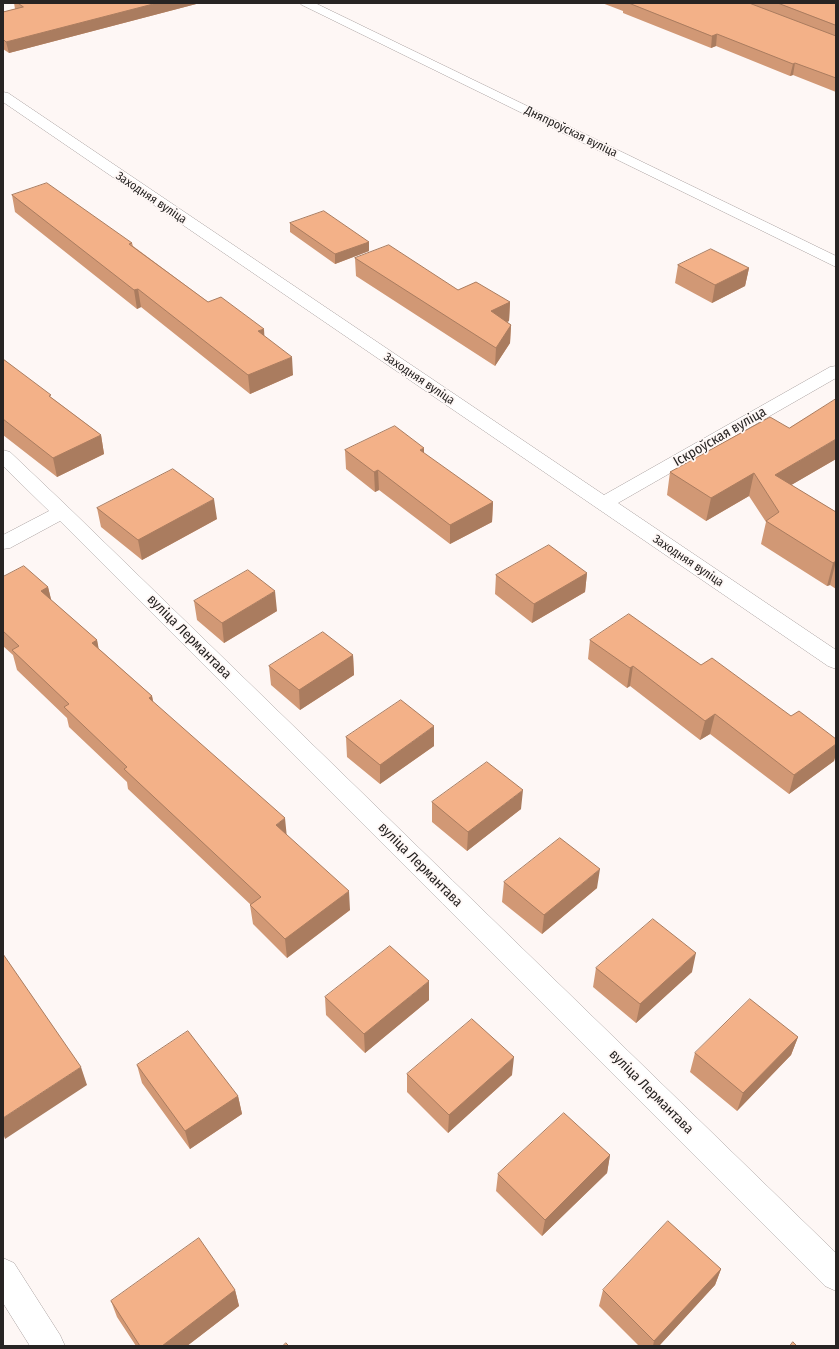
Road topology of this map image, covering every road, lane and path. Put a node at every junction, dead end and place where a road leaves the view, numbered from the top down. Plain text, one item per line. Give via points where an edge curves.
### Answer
1 (306, 3) edge
2 (3, 96) edge
3 (836, 262) edge
4 (836, 371) edge
5 (3, 456) edge
6 (604, 503) junction
7 (62, 512) junction
8 (3, 543) edge
9 (836, 661) edge
10 (3, 1274) edge
11 (836, 1274) edge
12 (49, 1346) edge

1 - 3 street, Дняпроўская вуліца
2 - 6 street, Заходняя вуліца
4 - 6 street, Іскроўская вуліца
5 - 7 street, вуліца Лермантава
6 - 9 street, Заходняя вуліца
7 - 8 street
7 - 11 street, вуліца Лермантава
10 - 12 street

